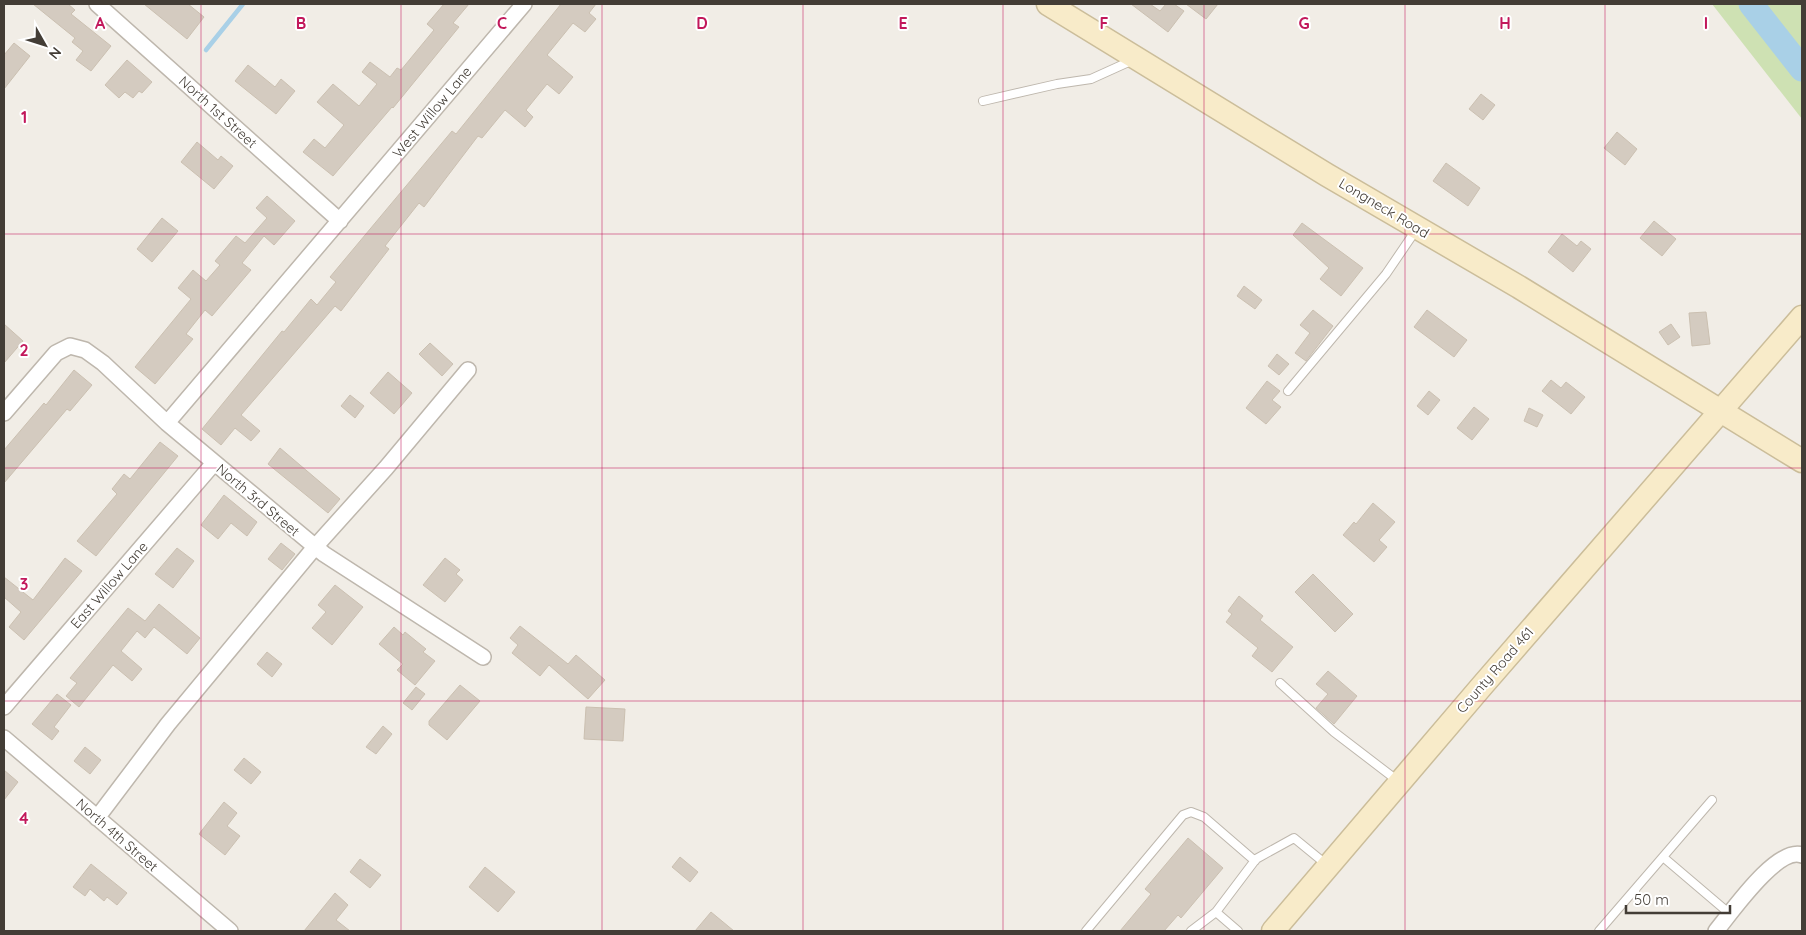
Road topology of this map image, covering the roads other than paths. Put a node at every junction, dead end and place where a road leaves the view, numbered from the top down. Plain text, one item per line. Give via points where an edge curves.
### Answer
1 (97, 4) edge
2 (524, 4) edge
3 (1048, 4) edge
4 (1137, 58) junction
5 (983, 100) dead end
6 (340, 221) junction
7 (1417, 228) junction
8 (1800, 316) edge
9 (468, 370) dead end
10 (1288, 391) dead end
11 (1720, 411) junction
12 (4, 413) edge
13 (167, 423) junction
14 (1802, 461) edge
15 (214, 463) junction
16 (315, 547) junction
17 (484, 657) dead end
18 (1280, 683) dead end
19 (4, 707) edge
20 (4, 738) edge
21 (1400, 782) junction
22 (1712, 800) dead end
23 (97, 818) junction
24 (1802, 855) edge
25 (1663, 857) junction
26 (1255, 861) junction
27 (1328, 866) junction
28 (1216, 912) junction
29 (1730, 914) junction
30 (230, 931) edge
31 (1086, 931) edge
32 (1190, 931) edge
33 (1238, 931) edge
34 (1273, 931) edge
35 (1599, 931) edge
36 (1716, 931) edge

1 - 6 street, North 1st Street
2 - 6 street, West Willow Lane
3 - 4 street, Longneck Road
4 - 5 lane via 1091,79
4 - 7 street, Longneck Road
6 - 13 street
7 - 10 lane via 1386,274
7 - 11 street, Longneck Road
8 - 11 street, County Road 461
9 - 16 street
11 - 14 street, Longneck Road
11 - 21 street, County Road 461
12 - 13 street, North 3rd Street via 56,353 70,346 85,350 103,363
13 - 15 street, North 3rd Street
15 - 16 street, North 3rd Street
15 - 19 street, East Willow Lane
16 - 17 street, North 3rd Street
16 - 23 street via 168,724
18 - 21 lane via 1334,732
20 - 23 street, North 4th Street
21 - 27 street, County Road 461
22 - 25 lane
23 - 30 street, North 4th Street
24 - 29 street via 1789,854 1772,865
25 - 29 lane
25 - 35 lane
26 - 27 lane via 1294,838
26 - 28 lane
26 - 31 lane via 1204,817 1190,812 1183,815
27 - 34 street, County Road 461
28 - 32 lane
28 - 33 lane
29 - 36 street

